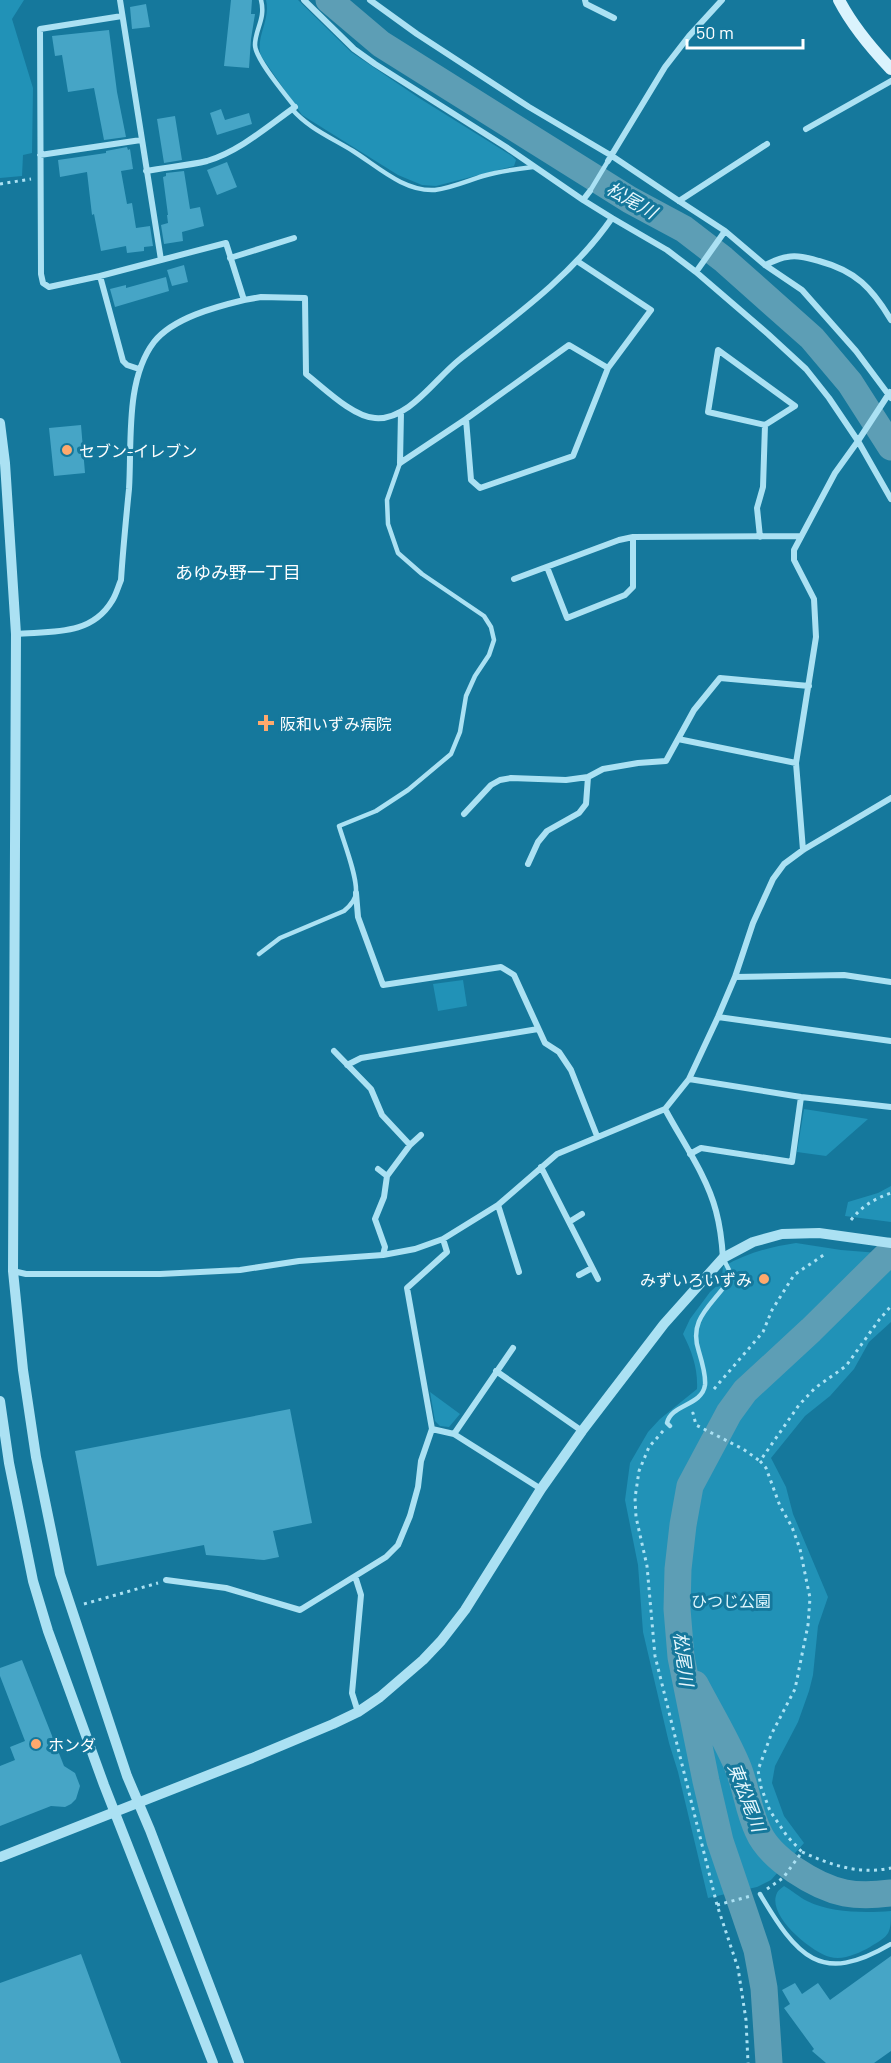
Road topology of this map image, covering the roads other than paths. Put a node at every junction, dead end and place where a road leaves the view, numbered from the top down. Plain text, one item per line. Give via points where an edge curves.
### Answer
1 (120, 0) edge
2 (261, 0) edge
3 (304, 0) edge
4 (370, 0) edge
5 (585, 0) edge
6 (722, 0) edge
7 (839, 0) edge
8 (122, 16) junction
9 (614, 18) dead end
10 (891, 69) edge
11 (891, 81) edge
12 (294, 108) junction
13 (806, 129) dead end
14 (141, 140) junction
15 (767, 144) dead end
16 (40, 155) junction
17 (610, 158) junction
18 (533, 167) junction
19 (146, 171) junction
20 (590, 191) joint
21 (583, 200) junction
22 (679, 201) junction
23 (612, 218) junction
24 (724, 233) junction
25 (294, 238) dead end
26 (231, 258) junction
27 (161, 260) junction
28 (577, 261) junction
29 (765, 265) junction
30 (698, 269) junction
31 (100, 276) junction
32 (244, 300) junction
33 (891, 321) edge
34 (608, 368) junction
35 (140, 369) junction
36 (889, 396) edge
37 (401, 412) junction
38 (466, 419) junction
39 (0, 423) edge
40 (765, 425) junction
41 (858, 441) junction
42 (400, 463) junction
43 (891, 499) edge
44 (801, 536) junction
45 (633, 537) junction
46 (760, 537) junction
47 (547, 567) junction
48 (514, 579) dead end
49 (16, 634) junction
50 (809, 686) junction
51 (678, 739) junction
52 (796, 763) junction
53 (588, 777) junction
54 (891, 798) edge
55 (464, 814) dead end
56 (803, 850) junction
57 (528, 864) dead end
58 (357, 893) junction
59 (259, 954) dead end
60 (735, 977) junction
61 (891, 982) edge
62 (718, 1017) junction
63 (538, 1029) junction
64 (891, 1041) edge
65 (334, 1052) dead end
66 (347, 1065) junction
67 (689, 1079) junction
68 (801, 1096) junction
69 (891, 1107) edge
70 (665, 1109) junction
71 (421, 1135) dead end
72 (597, 1137) junction
73 (410, 1145) junction
74 (690, 1154) junction
75 (541, 1167) junction
76 (378, 1169) dead end
77 (387, 1176) junction
78 (498, 1205) junction
79 (582, 1214) dead end
80 (569, 1221) junction
81 (443, 1239) junction
82 (891, 1243) edge
83 (383, 1255) junction
84 (723, 1258) junction
85 (592, 1268) junction
86 (13, 1271) junction
87 (519, 1272) dead end
88 (579, 1275) dead end
89 (598, 1279) dead end
90 (513, 1348) dead end
91 (496, 1371) junction
92 (0, 1401) edge
93 (670, 1426) road end
94 (432, 1429) junction
95 (582, 1431) junction
96 (454, 1434) junction
97 (541, 1489) junction
98 (356, 1576) junction
99 (166, 1581) road end
100 (358, 1712) junction
101 (140, 1803) junction
102 (116, 1813) junction
103 (0, 1857) edge
104 (760, 1894) road end
105 (891, 1944) edge
106 (213, 2063) edge
107 (239, 2063) edge

1 - 8 street
2 - 12 lane via 263,15 255,44 257,57
3 - 18 street via 354,49
4 - 17 street
5 - 9 street
6 - 17 street via 664,68
7 - 10 main road via 868,45
8 - 14 street
8 - 16 street via 40,29
11 - 13 street
12 - 18 lane via 314,129 405,184 423,189 435,190 502,171
12 - 19 street via 231,150 207,160
14 - 16 street
14 - 19 street
15 - 22 street
16 - 31 street via 43,283 49,287
17 - 20 lane
17 - 22 street
18 - 21 street
19 - 27 street
20 - 21 street
21 - 23 street
22 - 24 street
23 - 28 street
23 - 30 street
24 - 29 street
24 - 30 street
25 - 26 street
26 - 27 street via 226,243
26 - 32 street
27 - 31 street
28 - 34 street via 651,310
28 - 37 street
29 - 33 street via 802,256 852,273 880,300
29 - 36 street via 809,297
30 - 41 street via 806,369
31 - 35 street via 123,361
32 - 35 street via 201,312 173,327 155,342
32 - 37 street via 305,298 306,375 365,417 388,417
34 - 38 street via 569,345
34 - 38 street via 573,456 480,488 471,480
35 - 49 street via 132,421 121,580 113,601 88,626
36 - 41 street
37 - 42 street
38 - 42 street
39 - 49 street
40 - 40 street via 795,406 718,350 708,412
40 - 46 street via 763,487 757,508
41 - 43 street
41 - 44 street via 835,472
42 - 58 lane via 387,500 388,524 398,554 484,616 494,640 466,696 460,732 451,754 376,811 339,826
44 - 46 street
44 - 50 street via 794,560 814,599
45 - 46 street
45 - 47 street
45 - 47 street via 633,587 625,595 567,618
47 - 48 street
49 - 86 street
50 - 51 street via 720,678 694,710
50 - 52 street
51 - 52 street
51 - 53 street via 666,761 603,769
52 - 56 street
53 - 55 street via 500,780
53 - 57 street via 586,804 579,813 547,831
54 - 56 street
56 - 60 street via 784,864 773,879
58 - 59 lane via 344,911 280,938
58 - 63 street via 358,917 383,985 501,967 514,975
60 - 61 street via 844,975
60 - 62 street
62 - 64 street
62 - 67 street
63 - 66 street via 361,1058
63 - 72 street via 545,1043 559,1052 571,1070
65 - 66 street
66 - 73 street via 371,1089 382,1115
67 - 68 street
67 - 70 street
68 - 69 street
68 - 74 street via 792,1162 701,1148
70 - 72 street
70 - 74 street
71 - 73 street
72 - 75 street via 556,1154
73 - 77 street
74 - 84 street via 716,1210
75 - 78 street
75 - 80 street
76 - 77 street
77 - 83 street via 375,1219 385,1247
78 - 81 street
78 - 87 street
79 - 80 street
80 - 85 street
81 - 83 street
81 - 94 street via 447,1252 407,1288
82 - 84 street via 819,1233 782,1234 753,1242
83 - 86 street via 199,1273
84 - 93 lane via 729,1270 727,1283 701,1314 696,1329 695,1342 705,1385 695,1400 672,1412 667,1422
84 - 95 street via 664,1324
85 - 88 street
85 - 89 street
86 - 101 street via 34,1446 60,1574 127,1776
90 - 91 street
91 - 95 street
91 - 96 street
92 - 102 street via 33,1581
94 - 96 street
94 - 98 street via 399,1545
95 - 97 street
96 - 97 street
97 - 100 street via 465,1610 441,1641
98 - 99 street via 300,1610 226,1588
98 - 100 street via 361,1595 352,1693
100 - 101 street
101 - 102 street
101 - 107 street
102 - 103 street
102 - 106 street
104 - 105 lane via 799,1950 818,1961 854,1962

